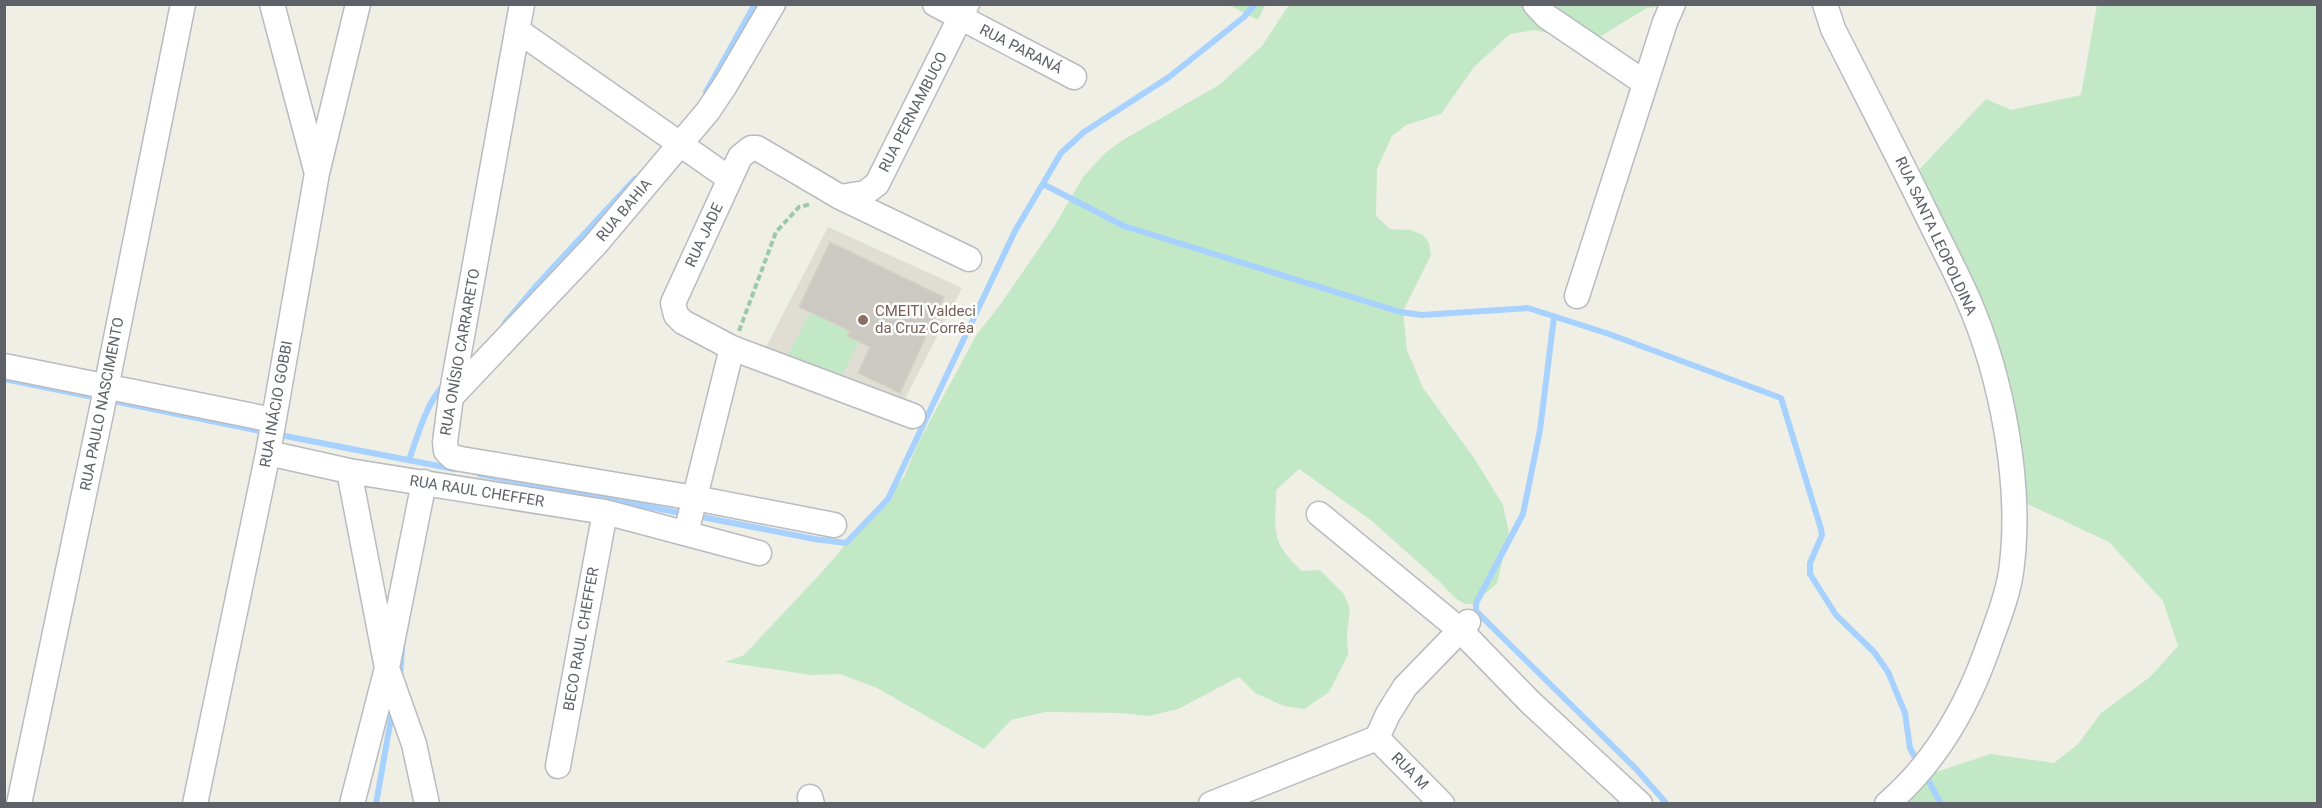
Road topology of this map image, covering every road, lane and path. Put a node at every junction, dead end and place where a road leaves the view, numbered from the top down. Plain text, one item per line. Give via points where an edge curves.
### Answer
1 (183, 4) edge
2 (272, 4) edge
3 (357, 4) edge
4 (522, 4) edge
5 (773, 4) edge
6 (935, 4) edge
7 (1535, 4) edge
8 (1672, 4) edge
9 (1825, 4) edge
10 (964, 11) edge
11 (518, 30) junction
12 (1074, 77) dead end
13 (1645, 83) junction
14 (681, 143) junction
15 (317, 173) junction
16 (730, 179) junction
17 (840, 197) junction
18 (969, 259) dead end
19 (1577, 296) dead end
20 (732, 348) junction
21 (4, 366) edge
22 (106, 387) junction
23 (452, 394) junction
24 (913, 416) dead end
25 (273, 420) junction
26 (268, 453) junction
27 (349, 471) junction
28 (435, 483) junction
29 (605, 512) junction
30 (691, 514) junction
31 (1319, 514) dead end
32 (834, 525) dead end
33 (759, 553) dead end
34 (1464, 626) junction
35 (389, 675) junction
36 (1377, 738) junction
37 (558, 766) dead end
38 (19, 804) edge
39 (195, 804) edge
40 (352, 804) edge
41 (427, 804) edge
42 (1211, 804) edge
43 (1442, 804) edge
44 (1640, 804) edge
45 (1887, 804) edge

1 - 22 street, RUA PAULO NASCIMENTO
2 - 15 street
3 - 15 street, RUA INÁCIO GOBBI
4 - 11 street, RUA ONÍSIO CARRARETO
5 - 14 street, RUA BAHIA via 726,84
6 - 10 street, RUA PARANÁ
7 - 13 street via 1546,16
8 - 13 street
9 - 45 street, RUA SANTA LEOPOLDINA via 1833,29 1968,298 1991,364 2014,480 2011,573 1982,663 1964,707 1939,748
10 - 12 street, RUA PARANÁ
10 - 17 street, RUA PERNAMBUCO via 877,184 865,193
11 - 14 street
11 - 23 street, RUA ONÍSIO CARRARETO
13 - 19 street
14 - 16 street
14 - 23 street, RUA BAHIA via 595,245
15 - 25 street, RUA INÁCIO GOBBI
16 - 17 street, RUA JADE via 740,157 757,148
16 - 20 street, RUA JADE via 673,310 683,322
17 - 18 street, RUA JADE
17 - 20 path via 799,207 776,231
20 - 24 street, RUA JADE
20 - 30 street
21 - 22 street
22 - 25 street
22 - 38 street, RUA PAULO NASCIMENTO
23 - 30 street, RUA ONÍSIO CARRARETO via 445,442 452,457
25 - 26 street, RUA INÁCIO GOBBI
26 - 27 street, RUA RAUL CHEFFER
26 - 39 street, RUA INÁCIO GOBBI
27 - 28 street, RUA RAUL CHEFFER
27 - 35 street
28 - 29 street, RUA RAUL CHEFFER
28 - 35 street
29 - 30 street, RUA RAUL CHEFFER
29 - 37 street, BECO RAUL CHEFFER
30 - 32 street, RUA ONÍSIO CARRARETO
30 - 33 street
31 - 34 street
34 - 36 street via 1404,687
34 - 44 street via 1530,702
35 - 40 street
35 - 41 street via 414,744
36 - 42 street
36 - 43 street, RUA M

